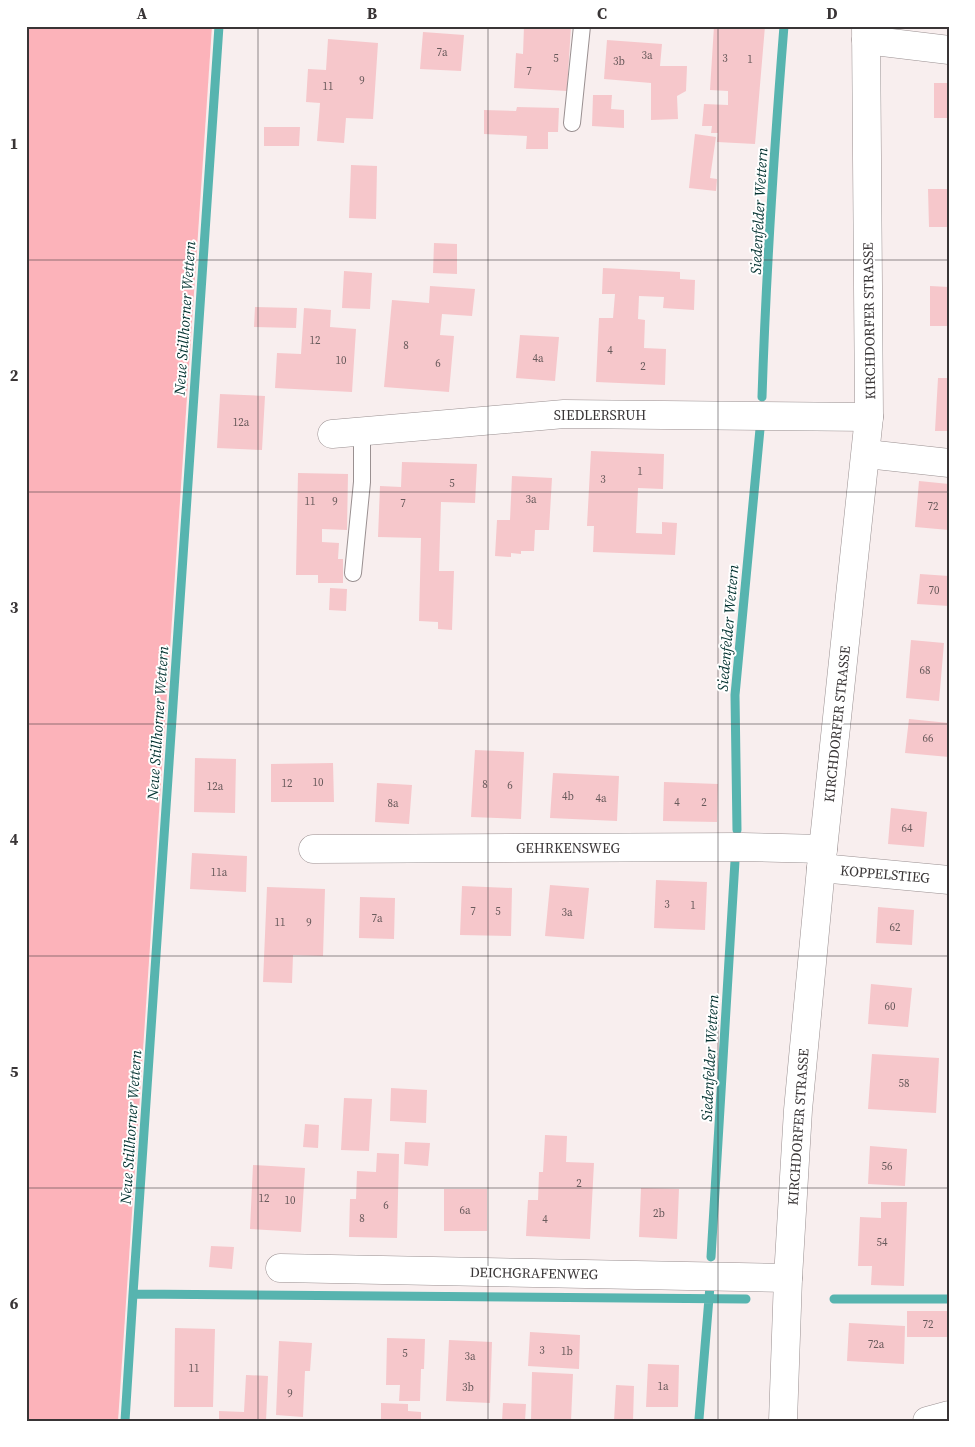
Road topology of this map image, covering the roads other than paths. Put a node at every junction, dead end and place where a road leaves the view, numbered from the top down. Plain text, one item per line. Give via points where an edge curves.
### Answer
1 (582, 26) edge
2 (866, 33) edge
3 (949, 50) edge
4 (572, 123) dead end
5 (869, 416) junction
6 (362, 431) junction
7 (332, 434) dead end
8 (867, 454) junction
9 (949, 463) edge
10 (353, 573) dead end
11 (313, 849) dead end
12 (822, 859) junction
13 (949, 880) edge
14 (280, 1268) dead end
15 (788, 1278) junction
16 (949, 1415) edge
17 (783, 1421) edge
18 (927, 1421) edge

1 - 4 lane
2 - 3 street
2 - 5 street, KIRCHDORFER STRASSE
5 - 6 street, SIEDLERSRUH via 564,414
5 - 8 street, KIRCHDORFER STRASSE
6 - 7 street, SIEDLERSRUH
6 - 10 lane via 362,482
8 - 9 street
8 - 12 street, KIRCHDORFER STRASSE
11 - 12 street, GEHRKENSWEG via 742,847
12 - 13 street, KOPPELSTIEG
12 - 15 street, KIRCHDORFER STRASSE via 798,1110
14 - 15 street, DEICHGRAFENWEG
15 - 17 street, KIRCHDORFER STRASSE
16 - 18 street

